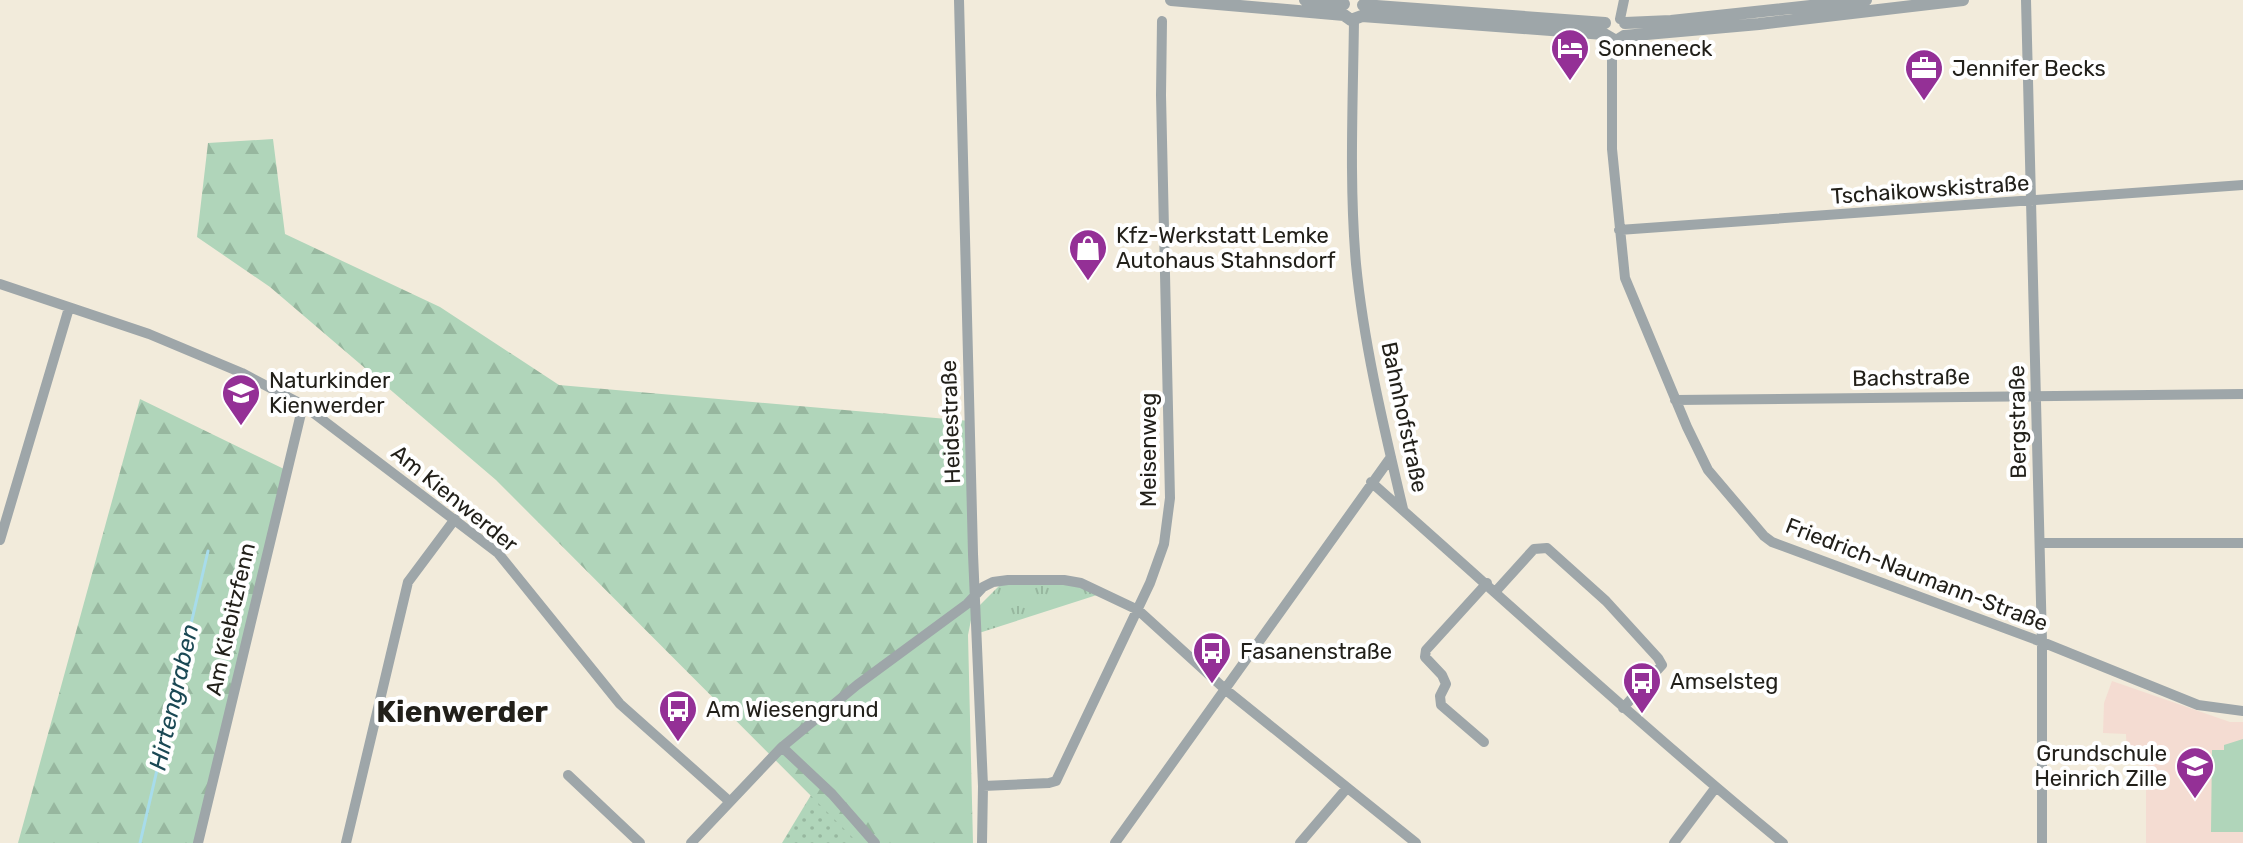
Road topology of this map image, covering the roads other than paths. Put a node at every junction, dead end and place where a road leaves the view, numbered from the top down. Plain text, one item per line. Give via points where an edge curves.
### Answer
1 (959, 0) edge
2 (1171, 0) edge
3 (1305, 0) edge
4 (1624, 0) edge
5 (1866, 0) edge
6 (1963, 0) edge
7 (2026, 0) edge
8 (1353, 9) edge
9 (1162, 21) dead end
10 (1615, 29) junction
11 (2243, 185) edge
12 (2032, 202) junction
13 (1619, 230) junction
14 (0, 284) edge
15 (69, 308) junction
16 (2243, 394) edge
17 (2036, 396) junction
18 (1675, 400) junction
19 (303, 405) junction
20 (1391, 457) junction
21 (1371, 482) junction
22 (3, 510) edge
23 (1404, 511) junction
24 (455, 519) junction
25 (0, 540) edge
26 (2040, 543) junction
27 (2243, 543) edge
28 (1492, 587) junction
29 (976, 595) junction
30 (1138, 610) junction
31 (2042, 642) junction
32 (1226, 690) junction
33 (1623, 708) junction
34 (2243, 711) edge
35 (1484, 742) dead end
36 (782, 747) junction
37 (568, 775) dead end
38 (983, 786) junction
39 (1716, 787) junction
40 (1347, 788) junction
41 (729, 801) junction
42 (198, 843) edge
43 (346, 843) edge
44 (640, 843) edge
45 (691, 843) edge
46 (875, 843) edge
47 (982, 843) edge
48 (1115, 843) edge
49 (1300, 843) edge
50 (1416, 843) edge
51 (1674, 843) edge
52 (1783, 843) edge
53 (2042, 843) edge

1 - 29 street, Heidestraße
2 - 8 street
3 - 8 street
4 - 10 street, Friedrich-Naumann-Straße
5 - 10 street
6 - 10 street via 1744,26
7 - 12 street, Bergstraße
8 - 10 street
8 - 20 street, Bahnhofstraße via 1356,268
9 - 30 street, Meisenweg via 1170,498 1164,544
10 - 13 street, Friedrich-Naumann-Straße via 1612,149
11 - 12 street, Tschaikowskistraße
12 - 13 street, Tschaikowskistraße
12 - 17 street, Bergstraße
13 - 18 street, Friedrich-Naumann-Straße via 1625,278
14 - 15 street, Am Kienwerder
15 - 19 street, Am Kienwerder via 149,334
15 - 22 street
16 - 17 street, Bachstraße
17 - 18 street, Bachstraße
17 - 26 street, Bergstraße
18 - 31 street, Friedrich-Naumann-Straße via 1708,470 1772,542
19 - 24 street, Am Kienwerder
19 - 42 street, Am Kiebitzfenn
20 - 21 street
20 - 23 street, Bahnhofstraße
21 - 23 street
21 - 32 street
22 - 25 street
23 - 28 street, Bahnhofstraße
24 - 41 street, Am Kienwerder via 498,553 620,704
24 - 43 street via 408,582
26 - 27 street
26 - 31 street, Bergstraße
28 - 33 street, Bahnhofstraße
28 - 33 street via 1534,549 1547,548 1606,601 1662,665
28 - 35 street via 1426,650 1425,657 1446,684 1441,705
29 - 30 street via 993,582 1064,580
29 - 36 street
29 - 38 street, Heidestraße
30 - 32 street
30 - 38 street, Meisenweg via 1056,781
31 - 34 street, Friedrich-Naumann-Straße via 2198,705
31 - 53 street, Bergstraße
32 - 40 street
32 - 48 street
33 - 39 street, Bahnhofstraße
36 - 41 street
36 - 46 street
37 - 44 street
38 - 47 street, Heidestraße
39 - 51 street
39 - 52 street, Bahnhofstraße
40 - 49 street
40 - 50 street
41 - 45 street

